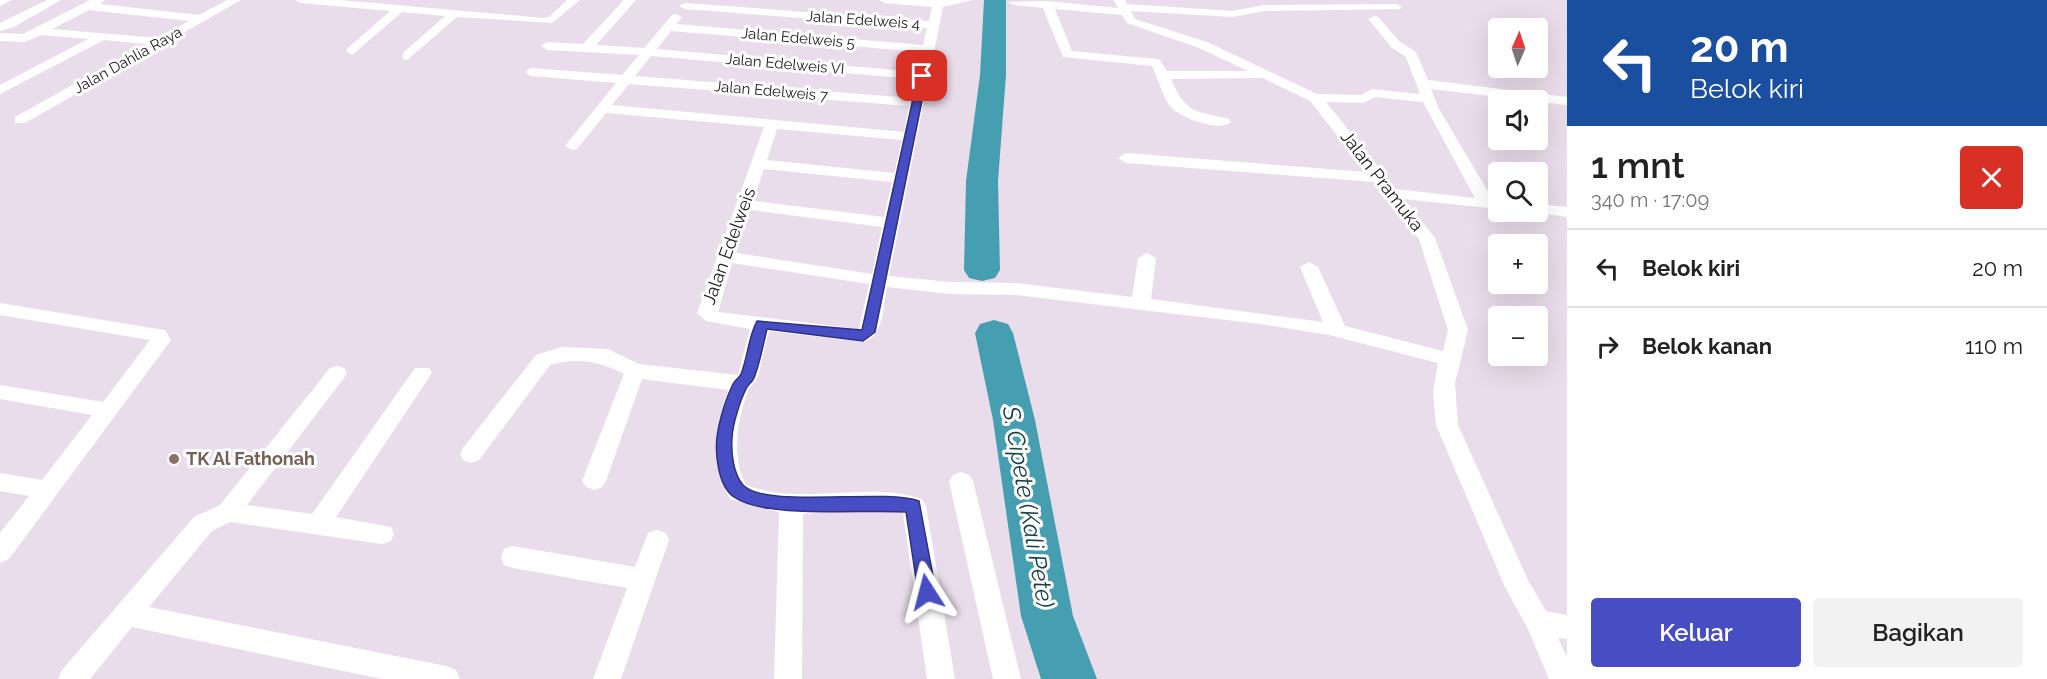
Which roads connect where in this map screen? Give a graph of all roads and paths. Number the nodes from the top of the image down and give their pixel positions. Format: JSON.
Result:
{"nodes":[{"id":1,"x":6,"y":0,"type":"edge"},
{"id":2,"x":55,"y":0,"type":"edge"},
{"id":3,"x":99,"y":0,"type":"edge"},
{"id":4,"x":235,"y":0,"type":"edge"},
{"id":5,"x":301,"y":0,"type":"edge"},
{"id":6,"x":574,"y":0,"type":"edge"},
{"id":7,"x":630,"y":0,"type":"edge"},
{"id":8,"x":885,"y":0,"type":"edge"},
{"id":9,"x":967,"y":0,"type":"edge"},
{"id":10,"x":1014,"y":2,"type":"dead end"},
{"id":11,"x":0,"y":3,"type":"edge"},
{"id":12,"x":687,"y":3,"type":"edge"},
{"id":13,"x":1337,"y":3,"type":"edge"},
{"id":14,"x":1360,"y":3,"type":"edge"},
{"id":15,"x":938,"y":4,"type":"junction"},
{"id":16,"x":1047,"y":4,"type":"junction"},
{"id":17,"x":88,"y":6,"type":"junction"},
{"id":18,"x":1122,"y":7,"type":"edge"},
{"id":19,"x":1396,"y":7,"type":"dead end"},
{"id":20,"x":399,"y":9,"type":"junction"},
{"id":21,"x":454,"y":14,"type":"junction"},
{"id":22,"x":202,"y":19,"type":"junction"},
{"id":23,"x":1374,"y":19,"type":"dead end"},
{"id":24,"x":934,"y":26,"type":"junction"},
{"id":25,"x":0,"y":27,"type":"edge"},
{"id":26,"x":668,"y":27,"type":"junction"},
{"id":27,"x":40,"y":31,"type":"junction"},
{"id":28,"x":101,"y":37,"type":"junction"},
{"id":29,"x":25,"y":38,"type":"junction"},
{"id":30,"x":3,"y":39,"type":"edge"},
{"id":31,"x":160,"y":42,"type":"junction"},
{"id":32,"x":88,"y":44,"type":"junction"},
{"id":33,"x":547,"y":46,"type":"dead end"},
{"id":34,"x":587,"y":48,"type":"junction"},
{"id":35,"x":928,"y":49,"type":"junction"},
{"id":36,"x":352,"y":51,"type":"dead end"},
{"id":37,"x":648,"y":52,"type":"junction"},
{"id":38,"x":406,"y":56,"type":"dead end"},
{"id":39,"x":531,"y":72,"type":"dead end"},
{"id":40,"x":1163,"y":75,"type":"junction"},
{"id":41,"x":1265,"y":75,"type":"junction"},
{"id":42,"x":922,"y":76,"type":"junction"},
{"id":43,"x":626,"y":79,"type":"junction"},
{"id":44,"x":1425,"y":84,"type":"junction"},
{"id":45,"x":0,"y":90,"type":"edge"},
{"id":46,"x":1315,"y":98,"type":"junction"},
{"id":47,"x":1429,"y":99,"type":"junction"},
{"id":48,"x":1567,"y":101,"type":"edge"},
{"id":49,"x":916,"y":104,"type":"junction"},
{"id":50,"x":602,"y":108,"type":"junction"},
{"id":51,"x":20,"y":120,"type":"dead end"},
{"id":52,"x":1224,"y":122,"type":"dead end"},
{"id":53,"x":772,"y":124,"type":"junction"},
{"id":54,"x":910,"y":137,"type":"junction"},
{"id":55,"x":572,"y":146,"type":"dead end"},
{"id":56,"x":1126,"y":158,"type":"dead end"},
{"id":57,"x":758,"y":164,"type":"junction"},
{"id":58,"x":901,"y":178,"type":"junction"},
{"id":59,"x":1381,"y":178,"type":"junction"},
{"id":60,"x":1393,"y":194,"type":"junction"},
{"id":61,"x":1488,"y":196,"type":"edge"},
{"id":62,"x":1488,"y":204,"type":"edge"},
{"id":63,"x":745,"y":205,"type":"junction"},
{"id":64,"x":1548,"y":210,"type":"edge"},
{"id":65,"x":1567,"y":212,"type":"edge"},
{"id":66,"x":892,"y":223,"type":"junction"},
{"id":67,"x":724,"y":256,"type":"junction"},
{"id":68,"x":1147,"y":258,"type":"dead end"},
{"id":69,"x":1309,"y":267,"type":"dead end"},
{"id":70,"x":880,"y":281,"type":"junction"},
{"id":71,"x":1142,"y":302,"type":"junction"},
{"id":72,"x":0,"y":309,"type":"edge"},
{"id":73,"x":761,"y":324,"type":"junction"},
{"id":74,"x":1337,"y":331,"type":"junction"},
{"id":75,"x":1449,"y":359,"type":"junction"},
{"id":76,"x":635,"y":371,"type":"junction"},
{"id":77,"x":337,"y":373,"type":"dead end"},
{"id":78,"x":423,"y":373,"type":"dead end"},
{"id":79,"x":740,"y":384,"type":"junction"},
{"id":80,"x":0,"y":392,"type":"edge"},
{"id":81,"x":107,"y":410,"type":"junction"},
{"id":82,"x":471,"y":454,"type":"dead end"},
{"id":83,"x":594,"y":481,"type":"dead end"},
{"id":84,"x":962,"y":481,"type":"dead end"},
{"id":85,"x":0,"y":483,"type":"edge"},
{"id":86,"x":46,"y":490,"type":"junction"},
{"id":87,"x":791,"y":505,"type":"junction"},
{"id":88,"x":228,"y":512,"type":"junction"},
{"id":89,"x":319,"y":524,"type":"junction"},
{"id":90,"x":382,"y":534,"type":"dead end"},
{"id":91,"x":657,"y":540,"type":"dead end"},
{"id":92,"x":0,"y":552,"type":"edge"},
{"id":93,"x":513,"y":557,"type":"dead end"},
{"id":94,"x":641,"y":579,"type":"junction"},
{"id":95,"x":127,"y":614,"type":"junction"},
{"id":96,"x":1538,"y":622,"type":"junction"},
{"id":97,"x":1567,"y":627,"type":"edge"},
{"id":98,"x":72,"y":679,"type":"edge"},
{"id":99,"x":446,"y":679,"type":"edge"},
{"id":100,"x":607,"y":679,"type":"edge"},
{"id":101,"x":788,"y":679,"type":"edge"},
{"id":102,"x":941,"y":679,"type":"edge"},
{"id":103,"x":1007,"y":679,"type":"edge"},
{"id":104,"x":1563,"y":679,"type":"edge"}],
"edges":[{"from":1,"to":11,"type":"street"},
{"from":2,"to":25,"type":"street"},
{"from":3,"to":17,"type":"street"},
{"from":4,"to":22,"type":"street","name":"Jalan Dahlia Raya"},
{"from":5,"to":20,"type":"street"},
{"from":6,"to":21,"type":"street"},
{"from":7,"to":34,"type":"street"},
{"from":8,"to":15,"type":"street"},
{"from":9,"to":15,"type":"street"},
{"from":10,"to":16,"type":"street"},
{"from":12,"to":24,"type":"street","name":"Jalan Edelweis 4"},
{"from":12,"to":26,"type":"street"},
{"from":13,"to":14,"type":"street"},
{"from":13,"to":18,"type":"street"},
{"from":14,"to":19,"type":"street"},
{"from":15,"to":24,"type":"street"},
{"from":16,"to":18,"type":"street"},
{"from":16,"to":40,"type":"street"},
{"from":17,"to":22,"type":"street"},
{"from":17,"to":27,"type":"street"},
{"from":18,"to":41,"type":"street","name":"Jalan Pramuka"},
{"from":20,"to":21,"type":"street"},
{"from":20,"to":36,"type":"street"},
{"from":21,"to":38,"type":"street"},
{"from":22,"to":31,"type":"street","name":"Jalan Dahlia Raya"},
{"from":23,"to":44,"type":"street"},
{"from":24,"to":35,"type":"street"},
{"from":26,"to":35,"type":"street","name":"Jalan Edelweis 5"},
{"from":26,"to":37,"type":"street"},
{"from":27,"to":28,"type":"street"},
{"from":27,"to":29,"type":"street"},
{"from":28,"to":31,"type":"street"},
{"from":28,"to":32,"type":"street"},
{"from":29,"to":30,"type":"street"},
{"from":29,"to":32,"type":"street"},
{"from":31,"to":51,"type":"street","name":"Jalan Dahlia Raya"},
{"from":32,"to":45,"type":"street"},
{"from":33,"to":34,"type":"street","name":"Jalan Edelweis VI"},
{"from":34,"to":37,"type":"street","name":"Jalan Edelweis VI"},
{"from":35,"to":42,"type":"street"},
{"from":37,"to":42,"type":"street","name":"Jalan Edelweis VI"},
{"from":37,"to":43,"type":"street"},
{"from":39,"to":43,"type":"street","name":"Jalan Edelweis 7"},
{"from":40,"to":41,"type":"street"},
{"from":40,"to":52,"type":"street"},
{"from":41,"to":46,"type":"street","name":"Jalan Pramuka"},
{"from":42,"to":49,"type":"street"},
{"from":43,"to":49,"type":"street","name":"Jalan Edelweis 7"},
{"from":43,"to":50,"type":"street"},
{"from":44,"to":47,"type":"street"},
{"from":44,"to":48,"type":"street"},
{"from":46,"to":47,"type":"street"},
{"from":46,"to":59,"type":"street","name":"Jalan Pramuka"},
{"from":47,"to":61,"type":"street"},
{"from":49,"to":54,"type":"street"},
{"from":50,"to":53,"type":"street"},
{"from":50,"to":55,"type":"street"},
{"from":53,"to":54,"type":"street"},
{"from":53,"to":57,"type":"street","name":"Jalan Edelweis"},
{"from":54,"to":58,"type":"street"},
{"from":56,"to":59,"type":"street"},
{"from":57,"to":58,"type":"street"},
{"from":57,"to":63,"type":"street","name":"Jalan Edelweis"},
{"from":58,"to":66,"type":"street"},
{"from":59,"to":60,"type":"street","name":"Jalan Pramuka"},
{"from":60,"to":62,"type":"street"},
{"from":60,"to":75,"type":"street","name":"Jalan Pramuka"},
{"from":63,"to":66,"type":"street"},
{"from":63,"to":67,"type":"street","name":"Jalan Edelweis"},
{"from":64,"to":65,"type":"street"},
{"from":66,"to":70,"type":"street"},
{"from":67,"to":70,"type":"street"},
{"from":67,"to":73,"type":"street","name":"Jalan Edelweis"},
{"from":68,"to":71,"type":"street"},
{"from":69,"to":74,"type":"street"},
{"from":70,"to":71,"type":"street"},
{"from":70,"to":73,"type":"street"},
{"from":71,"to":74,"type":"street"},
{"from":72,"to":81,"type":"street"},
{"from":73,"to":79,"type":"street"},
{"from":74,"to":75,"type":"street"},
{"from":75,"to":96,"type":"street","name":"Jalan Pramuka"},
{"from":76,"to":79,"type":"street"},
{"from":76,"to":82,"type":"street"},
{"from":76,"to":83,"type":"street"},
{"from":77,"to":88,"type":"street"},
{"from":78,"to":89,"type":"street"},
{"from":79,"to":87,"type":"street"},
{"from":80,"to":81,"type":"street"},
{"from":81,"to":86,"type":"street"},
{"from":84,"to":103,"type":"street"},
{"from":85,"to":86,"type":"street"},
{"from":86,"to":92,"type":"street"},
{"from":87,"to":101,"type":"street"},
{"from":87,"to":102,"type":"street"},
{"from":88,"to":89,"type":"street"},
{"from":88,"to":95,"type":"street"},
{"from":89,"to":90,"type":"street"},
{"from":91,"to":94,"type":"street"},
{"from":93,"to":94,"type":"street"},
{"from":94,"to":100,"type":"street"},
{"from":95,"to":98,"type":"street"},
{"from":95,"to":99,"type":"street"},
{"from":96,"to":97,"type":"street"},
{"from":96,"to":104,"type":"street","name":"Jalan Pramuka"}]}
